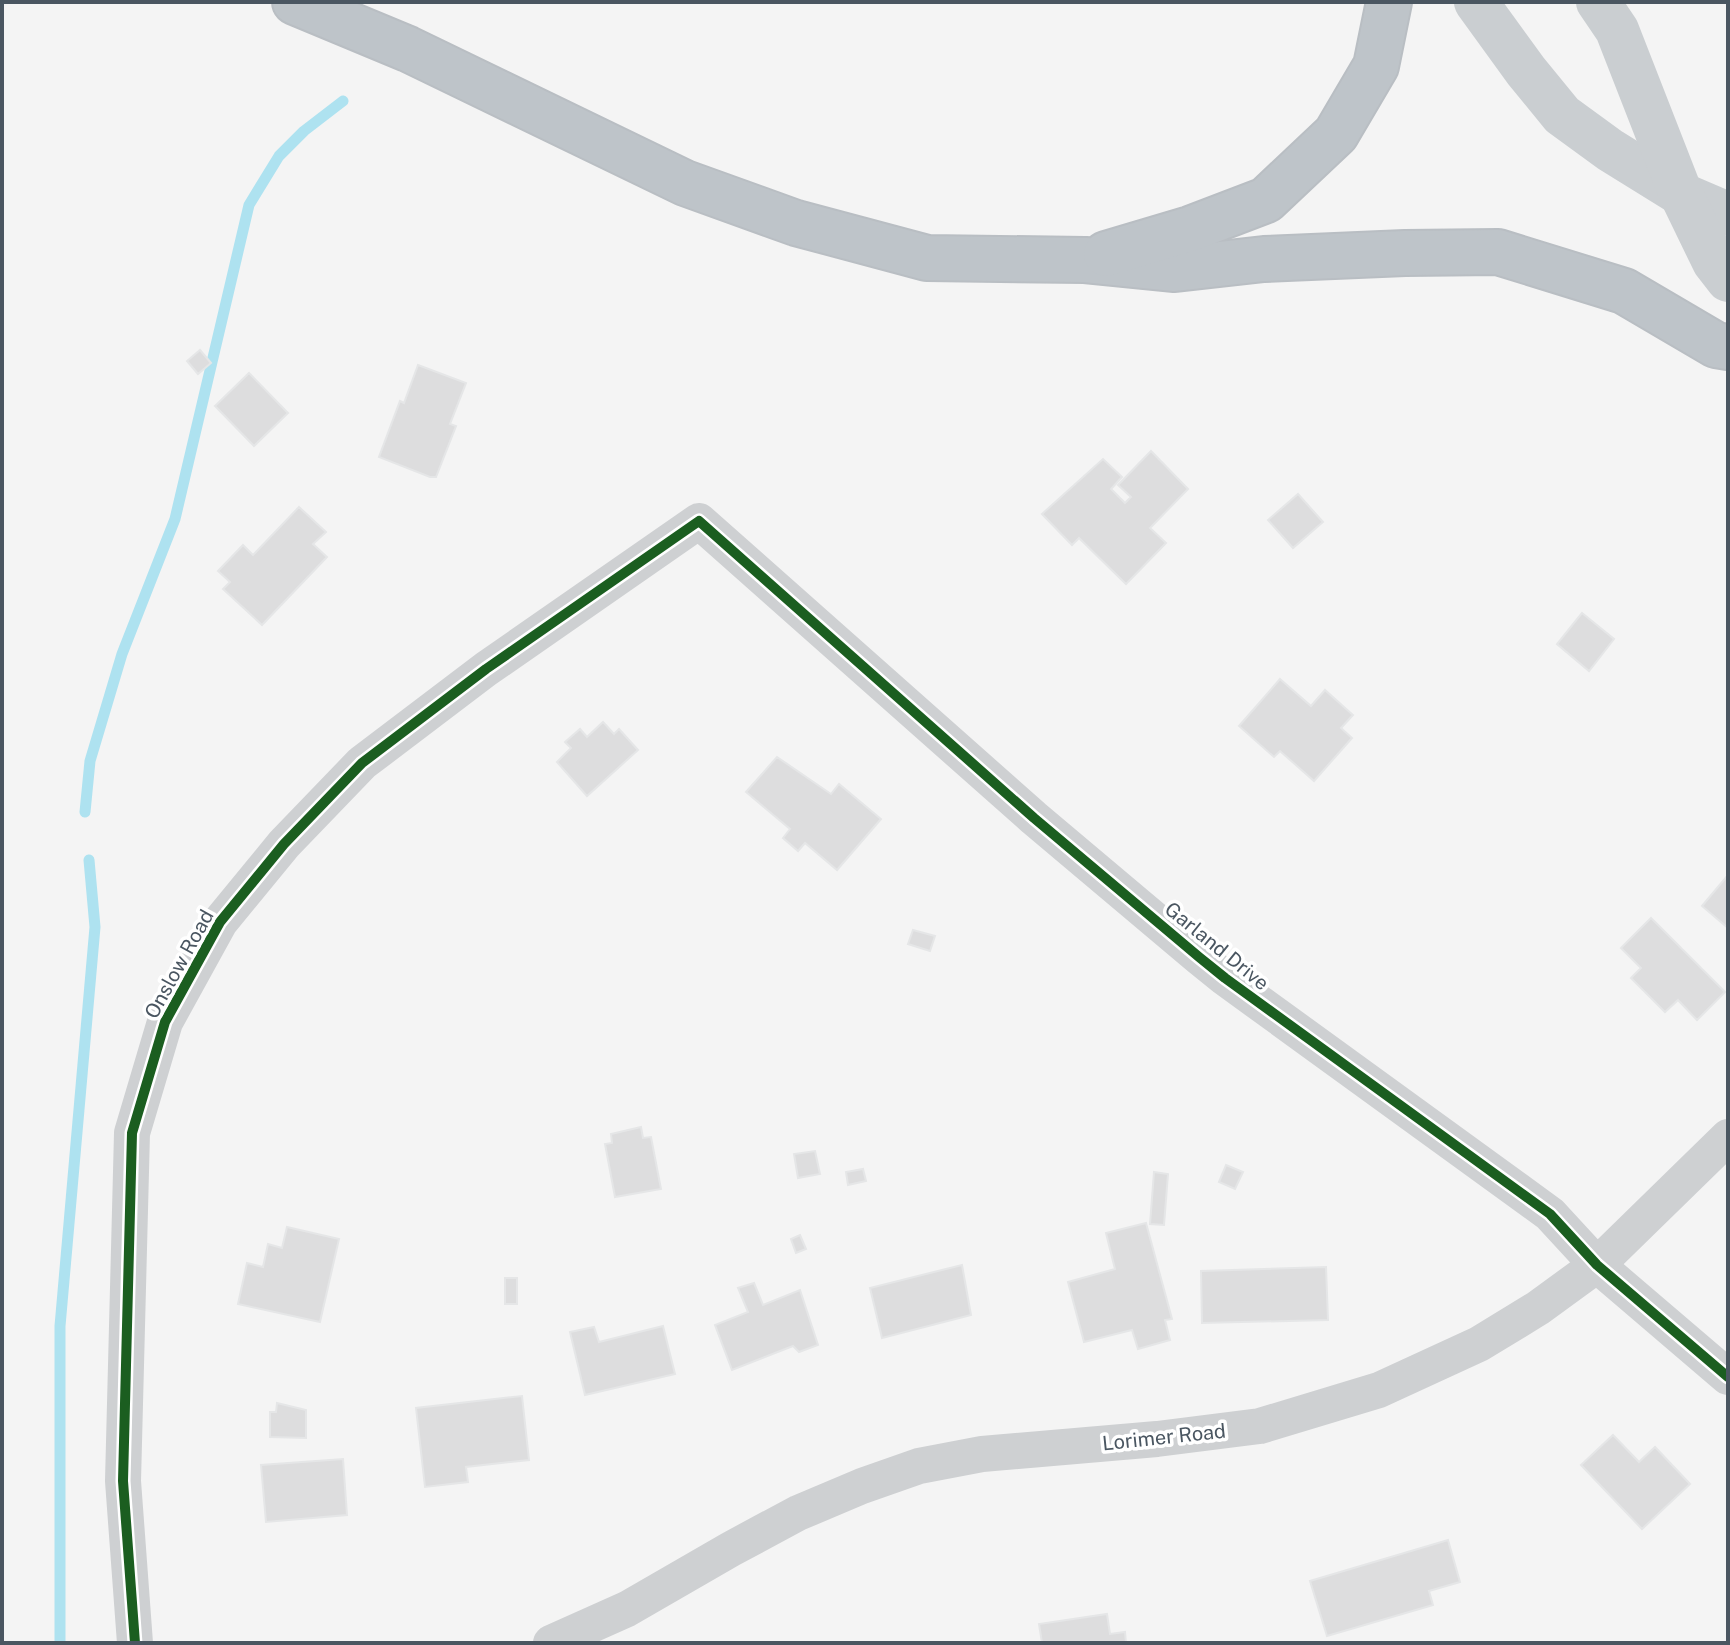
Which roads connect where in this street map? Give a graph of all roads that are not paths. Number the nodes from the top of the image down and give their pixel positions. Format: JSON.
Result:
{"nodes":[{"id":1,"x":295,"y":2,"type":"edge"},
{"id":2,"x":1389,"y":2,"type":"edge"},
{"id":3,"x":1476,"y":2,"type":"edge"},
{"id":4,"x":1598,"y":2,"type":"edge"},
{"id":5,"x":1681,"y":194,"type":"junction"},
{"id":6,"x":1728,"y":214,"type":"edge"},
{"id":7,"x":1085,"y":260,"type":"junction"},
{"id":8,"x":1728,"y":280,"type":"edge"},
{"id":9,"x":1728,"y":347,"type":"edge"},
{"id":10,"x":699,"y":521,"type":"joint"},
{"id":11,"x":1728,"y":1137,"type":"edge"},
{"id":12,"x":1597,"y":1265,"type":"junction"},
{"id":13,"x":1728,"y":1377,"type":"edge"},
{"id":14,"x":135,"y":1643,"type":"edge"},
{"id":15,"x":551,"y":1643,"type":"edge"}],
"edges":[{"from":1,"to":7,"type":"highway"},
{"from":2,"to":7,"type":"highway"},
{"from":3,"to":5,"type":"main road"},
{"from":4,"to":5,"type":"main road"},
{"from":5,"to":6,"type":"main road"},
{"from":5,"to":8,"type":"main road"},
{"from":7,"to":9,"type":"highway"},
{"from":10,"to":12,"type":"street","name":"Garland Drive"},
{"from":10,"to":14,"type":"street","name":"Onslow Road"},
{"from":11,"to":12,"type":"street","name":"Lorimer Road"},
{"from":12,"to":13,"type":"street","name":"Garland Drive"},
{"from":12,"to":15,"type":"street","name":"Lorimer Road"}]}
